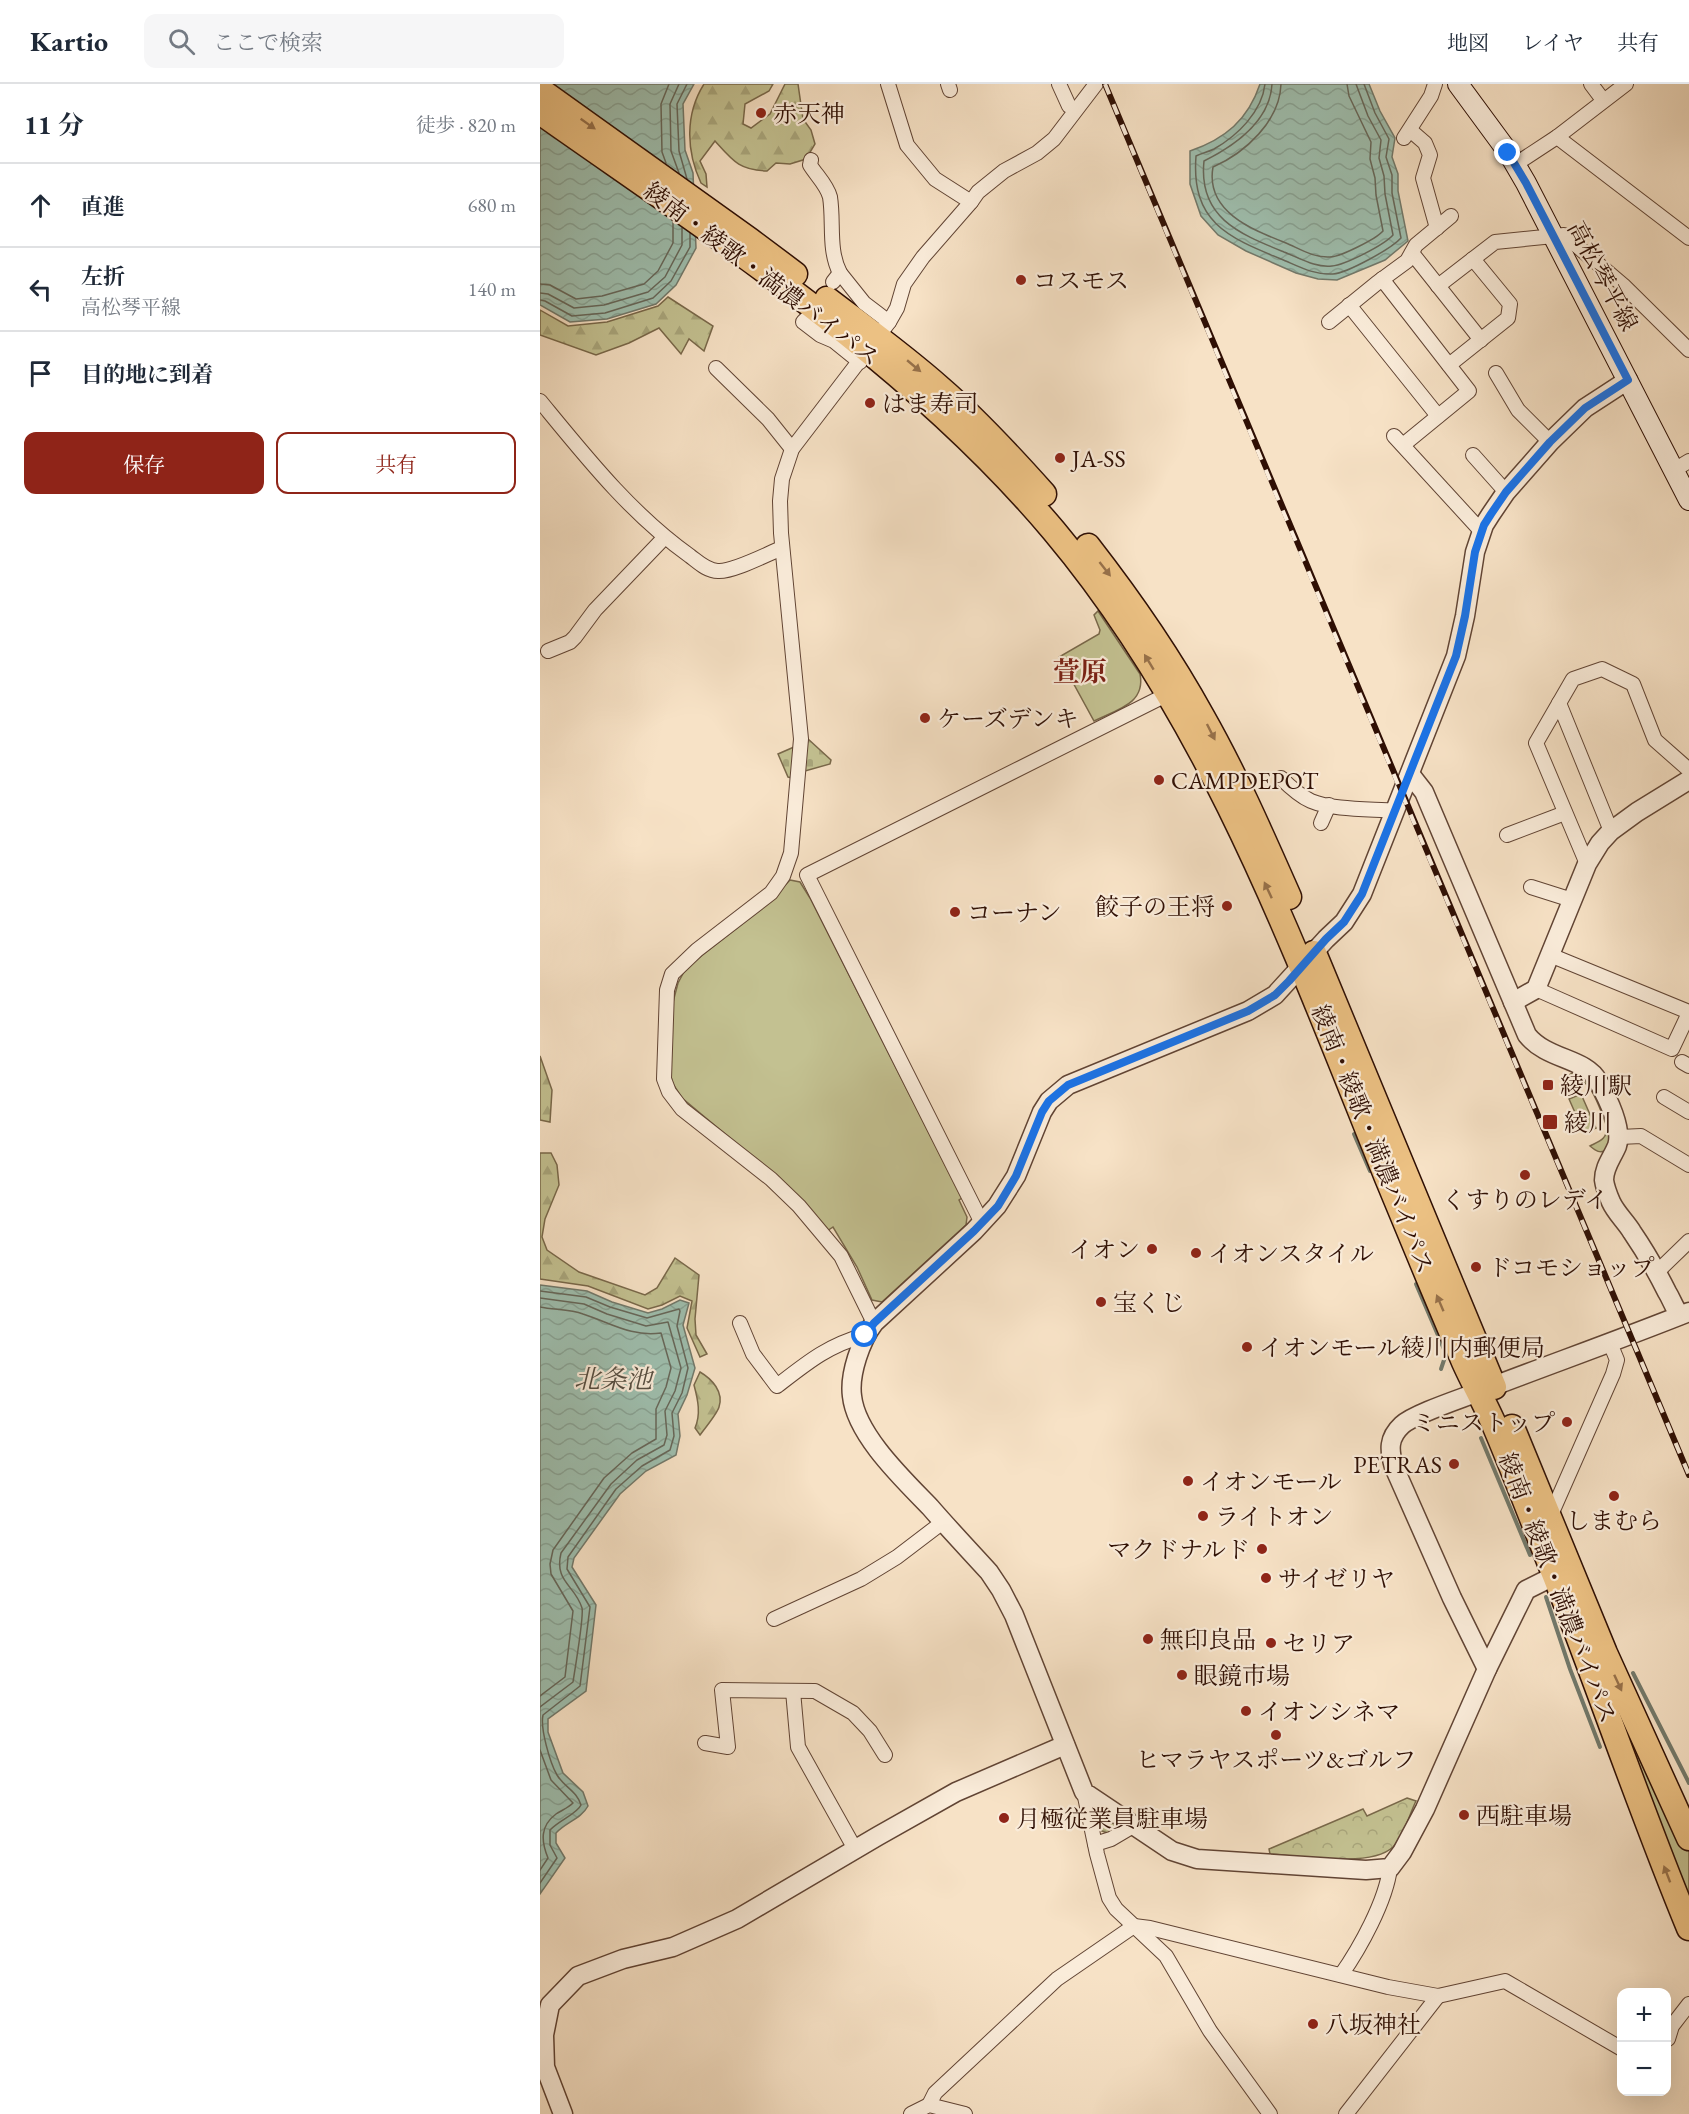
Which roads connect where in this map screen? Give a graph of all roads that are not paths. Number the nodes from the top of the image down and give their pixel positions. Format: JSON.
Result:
{"nodes":[{"id":1,"x":888,"y":84,"type":"edge"},
{"id":2,"x":1059,"y":84,"type":"edge"},
{"id":3,"x":1096,"y":84,"type":"edge"},
{"id":4,"x":1436,"y":84,"type":"edge"},
{"id":5,"x":1458,"y":84,"type":"edge"},
{"id":6,"x":1591,"y":84,"type":"edge"},
{"id":7,"x":1626,"y":84,"type":"edge"},
{"id":8,"x":540,"y":90,"type":"edge"},
{"id":9,"x":1603,"y":100,"type":"junction"},
{"id":10,"x":1069,"y":106,"type":"dead end"},
{"id":11,"x":540,"y":112,"type":"edge"},
{"id":12,"x":1557,"y":136,"type":"junction"},
{"id":13,"x":811,"y":160,"type":"dead end"},
{"id":14,"x":1516,"y":164,"type":"junction"},
{"id":15,"x":971,"y":202,"type":"junction"},
{"id":16,"x":1451,"y":216,"type":"dead end"},
{"id":17,"x":1437,"y":228,"type":"junction"},
{"id":18,"x":1552,"y":235,"type":"junction"},
{"id":19,"x":1689,"y":238,"type":"edge"},
{"id":20,"x":747,"y":248,"type":"junction"},
{"id":21,"x":1412,"y":253,"type":"junction"},
{"id":22,"x":1473,"y":259,"type":"junction"},
{"id":23,"x":1382,"y":279,"type":"junction"},
{"id":24,"x":1438,"y":286,"type":"junction"},
{"id":25,"x":1349,"y":305,"type":"junction"},
{"id":26,"x":806,"y":319,"type":"dead end"},
{"id":27,"x":1329,"y":322,"type":"dead end"},
{"id":28,"x":1481,"y":340,"type":"junction"},
{"id":29,"x":874,"y":343,"type":"junction"},
{"id":30,"x":1689,"y":350,"type":"edge"},
{"id":31,"x":1449,"y":365,"type":"junction"},
{"id":32,"x":716,"y":368,"type":"dead end"},
{"id":33,"x":1516,"y":376,"type":"dead end"},
{"id":34,"x":1628,"y":380,"type":"junction"},
{"id":35,"x":540,"y":401,"type":"edge"},
{"id":36,"x":1438,"y":416,"type":"junction"},
{"id":37,"x":1550,"y":442,"type":"junction"},
{"id":38,"x":792,"y":449,"type":"junction"},
{"id":39,"x":1473,"y":455,"type":"dead end"},
{"id":40,"x":1682,"y":466,"type":"edge"},
{"id":41,"x":1506,"y":492,"type":"junction"},
{"id":42,"x":1689,"y":500,"type":"edge"},
{"id":43,"x":1482,"y":532,"type":"junction"},
{"id":44,"x":664,"y":538,"type":"junction"},
{"id":45,"x":782,"y":548,"type":"junction"},
{"id":46,"x":548,"y":651,"type":"dead end"},
{"id":47,"x":1168,"y":694,"type":"junction"},
{"id":48,"x":1559,"y":703,"type":"junction"},
{"id":49,"x":1689,"y":770,"type":"edge"},
{"id":50,"x":1410,"y":774,"type":"junction"},
{"id":51,"x":1281,"y":778,"type":"dead end"},
{"id":52,"x":1689,"y":780,"type":"edge"},
{"id":53,"x":1329,"y":806,"type":"junction"},
{"id":54,"x":1395,"y":811,"type":"junction"},
{"id":55,"x":1565,"y":813,"type":"junction"},
{"id":56,"x":1321,"y":823,"type":"dead end"},
{"id":57,"x":1611,"y":831,"type":"junction"},
{"id":58,"x":1507,"y":835,"type":"dead end"},
{"id":59,"x":1587,"y":864,"type":"junction"},
{"id":60,"x":1531,"y":887,"type":"dead end"},
{"id":61,"x":1572,"y":900,"type":"junction"},
{"id":62,"x":1550,"y":955,"type":"junction"},
{"id":63,"x":1308,"y":959,"type":"junction"},
{"id":64,"x":1536,"y":989,"type":"junction"},
{"id":65,"x":1513,"y":1002,"type":"junction"},
{"id":66,"x":1689,"y":1012,"type":"edge"},
{"id":67,"x":1664,"y":1097,"type":"dead end"},
{"id":68,"x":1689,"y":1112,"type":"edge"},
{"id":69,"x":1620,"y":1137,"type":"junction"},
{"id":70,"x":1689,"y":1165,"type":"edge"},
{"id":71,"x":982,"y":1223,"type":"junction"},
{"id":72,"x":1689,"y":1241,"type":"edge"},
{"id":73,"x":1656,"y":1273,"type":"junction"},
{"id":74,"x":1685,"y":1314,"type":"edge"},
{"id":75,"x":740,"y":1323,"type":"dead end"},
{"id":76,"x":869,"y":1329,"type":"junction"},
{"id":77,"x":1610,"y":1343,"type":"junction"},
{"id":78,"x":1486,"y":1389,"type":"junction"},
{"id":79,"x":1550,"y":1517,"type":"junction"},
{"id":80,"x":943,"y":1522,"type":"junction"},
{"id":81,"x":1554,"y":1576,"type":"junction"},
{"id":82,"x":774,"y":1619,"type":"dead end"},
{"id":83,"x":1487,"y":1669,"type":"junction"},
{"id":84,"x":793,"y":1691,"type":"junction"},
{"id":85,"x":705,"y":1743,"type":"dead end"},
{"id":86,"x":1065,"y":1744,"type":"junction"},
{"id":87,"x":885,"y":1755,"type":"dead end"},
{"id":88,"x":1084,"y":1792,"type":"junction"},
{"id":89,"x":1133,"y":1826,"type":"junction"},
{"id":90,"x":1689,"y":1838,"type":"edge"},
{"id":91,"x":1095,"y":1844,"type":"junction"},
{"id":92,"x":855,"y":1849,"type":"junction"},
{"id":93,"x":1390,"y":1868,"type":"junction"},
{"id":94,"x":1134,"y":1926,"type":"junction"},
{"id":95,"x":1689,"y":1928,"type":"edge"},
{"id":96,"x":1341,"y":1975,"type":"junction"},
{"id":97,"x":1438,"y":1996,"type":"junction"},
{"id":98,"x":1689,"y":2004,"type":"edge"},
{"id":99,"x":1689,"y":2017,"type":"edge"},
{"id":100,"x":1671,"y":2029,"type":"edge"},
{"id":101,"x":1671,"y":2036,"type":"edge"},
{"id":102,"x":1617,"y":2046,"type":"edge"},
{"id":103,"x":929,"y":2105,"type":"junction"},
{"id":104,"x":947,"y":2111,"type":"edge"},
{"id":105,"x":563,"y":2114,"type":"edge"},
{"id":106,"x":911,"y":2114,"type":"edge"},
{"id":107,"x":965,"y":2114,"type":"edge"},
{"id":108,"x":1270,"y":2114,"type":"edge"},
{"id":109,"x":1346,"y":2114,"type":"edge"}],
"edges":[{"from":1,"to":15,"type":"street"},
{"from":2,"to":10,"type":"street"},
{"from":3,"to":15,"type":"street"},
{"from":4,"to":17,"type":"street"},
{"from":5,"to":14,"type":"main road","name":"高松琴平線"},
{"from":6,"to":9,"type":"street"},
{"from":7,"to":9,"type":"street"},
{"from":8,"to":20,"type":"highway","name":"綾南・綾歌・満濃バイパス","one_way":true},
{"from":9,"to":12,"type":"street"},
{"from":11,"to":20,"type":"highway","name":"綾南・綾歌・満濃バイパス"},
{"from":12,"to":14,"type":"street"},
{"from":12,"to":19,"type":"street"},
{"from":13,"to":29,"type":"street"},
{"from":14,"to":18,"type":"main road","name":"高松琴平線"},
{"from":15,"to":29,"type":"street"},
{"from":16,"to":17,"type":"street"},
{"from":17,"to":21,"type":"street"},
{"from":18,"to":22,"type":"street"},
{"from":18,"to":30,"type":"street"},
{"from":18,"to":34,"type":"main road","name":"高松琴平線"},
{"from":20,"to":29,"type":"highway","name":"綾南・綾歌・満濃バイパス"},
{"from":21,"to":23,"type":"street"},
{"from":21,"to":24,"type":"street"},
{"from":22,"to":24,"type":"street"},
{"from":22,"to":28,"type":"street"},
{"from":23,"to":25,"type":"street"},
{"from":23,"to":31,"type":"street"},
{"from":24,"to":28,"type":"street"},
{"from":25,"to":27,"type":"street"},
{"from":25,"to":36,"type":"street"},
{"from":26,"to":29,"type":"street"},
{"from":28,"to":31,"type":"street"},
{"from":29,"to":38,"type":"street"},
{"from":47,"to":29,"type":"highway","name":"綾南・綾歌・満濃バイパス","one_way":true},
{"from":29,"to":63,"type":"highway","name":"綾南・綾歌・満濃バイパス","one_way":true},
{"from":31,"to":36,"type":"street"},
{"from":32,"to":38,"type":"street"},
{"from":33,"to":37,"type":"street"},
{"from":34,"to":37,"type":"street"},
{"from":34,"to":40,"type":"main road","name":"高松琴平線"},
{"from":35,"to":44,"type":"street"},
{"from":36,"to":43,"type":"street"},
{"from":37,"to":41,"type":"street"},
{"from":38,"to":45,"type":"street"},
{"from":39,"to":41,"type":"street"},
{"from":40,"to":42,"type":"main road","name":"高松琴平線"},
{"from":41,"to":43,"type":"street"},
{"from":43,"to":50,"type":"street"},
{"from":44,"to":45,"type":"street"},
{"from":44,"to":46,"type":"street"},
{"from":45,"to":76,"type":"street"},
{"from":63,"to":47,"type":"highway","name":"綾南・綾歌・満濃バイパス","one_way":true},
{"from":47,"to":71,"type":"street"},
{"from":48,"to":49,"type":"street"},
{"from":48,"to":55,"type":"street"},
{"from":48,"to":57,"type":"street"},
{"from":50,"to":54,"type":"street"},
{"from":50,"to":65,"type":"street"},
{"from":51,"to":53,"type":"street"},
{"from":52,"to":57,"type":"street"},
{"from":53,"to":54,"type":"street"},
{"from":53,"to":56,"type":"street"},
{"from":54,"to":63,"type":"street"},
{"from":55,"to":58,"type":"street"},
{"from":55,"to":59,"type":"street"},
{"from":57,"to":59,"type":"street"},
{"from":59,"to":61,"type":"street"},
{"from":60,"to":61,"type":"street"},
{"from":61,"to":62,"type":"street"},
{"from":62,"to":64,"type":"street"},
{"from":62,"to":66,"type":"street"},
{"from":63,"to":71,"type":"street"},
{"from":63,"to":78,"type":"highway","name":"綾南・綾歌・満濃バイパス"},
{"from":64,"to":65,"type":"street"},
{"from":64,"to":66,"type":"street"},
{"from":65,"to":69,"type":"street"},
{"from":67,"to":68,"type":"street"},
{"from":69,"to":70,"type":"street"},
{"from":69,"to":73,"type":"street"},
{"from":71,"to":76,"type":"street"},
{"from":72,"to":73,"type":"street"},
{"from":73,"to":74,"type":"street"},
{"from":74,"to":77,"type":"street"},
{"from":75,"to":76,"type":"street"},
{"from":76,"to":80,"type":"street"},
{"from":77,"to":78,"type":"street"},
{"from":77,"to":79,"type":"street"},
{"from":78,"to":79,"type":"highway","name":"綾南・綾歌・満濃バイパス"},
{"from":78,"to":81,"type":"highway","name":"綾南・綾歌・満濃バイパス"},
{"from":78,"to":83,"type":"street"},
{"from":79,"to":90,"type":"highway","name":"綾南・綾歌・満濃バイパス","one_way":true},
{"from":80,"to":82,"type":"street"},
{"from":80,"to":86,"type":"street"},
{"from":81,"to":83,"type":"street"},
{"from":95,"to":81,"type":"highway","name":"綾南・綾歌・満濃バイパス","one_way":true},
{"from":83,"to":93,"type":"street"},
{"from":84,"to":85,"type":"street"},
{"from":84,"to":87,"type":"street"},
{"from":84,"to":92,"type":"street"},
{"from":86,"to":88,"type":"street"},
{"from":86,"to":92,"type":"street"},
{"from":88,"to":89,"type":"street"},
{"from":88,"to":91,"type":"street"},
{"from":89,"to":91,"type":"street"},
{"from":89,"to":93,"type":"street"},
{"from":91,"to":94,"type":"street"},
{"from":92,"to":105,"type":"street"},
{"from":93,"to":96,"type":"street"},
{"from":94,"to":96,"type":"street"},
{"from":94,"to":103,"type":"street"},
{"from":94,"to":108,"type":"street"},
{"from":96,"to":97,"type":"street"},
{"from":97,"to":102,"type":"street"},
{"from":97,"to":109,"type":"street"},
{"from":98,"to":100,"type":"street"},
{"from":99,"to":101,"type":"street"},
{"from":103,"to":104,"type":"street"},
{"from":103,"to":106,"type":"street"},
{"from":104,"to":107,"type":"street"}]}
